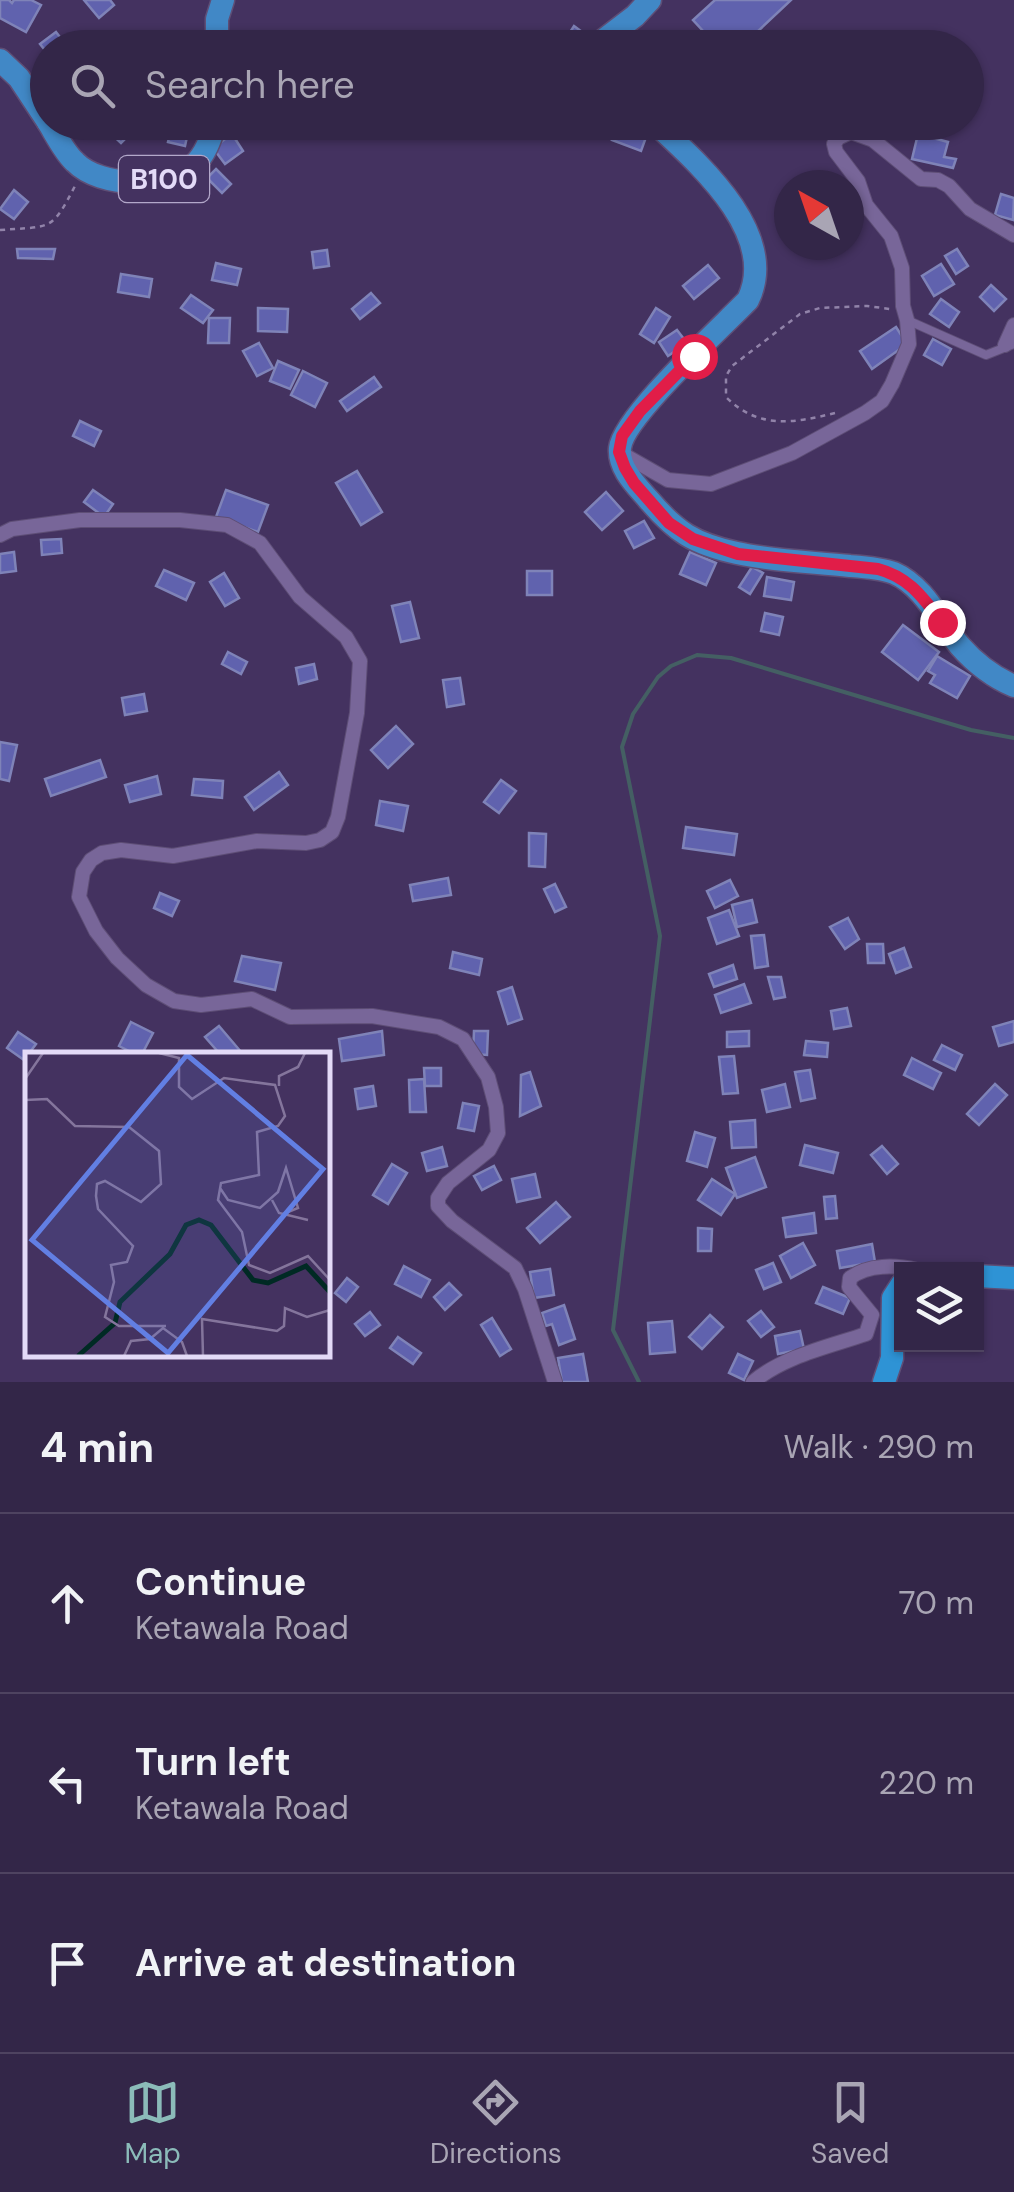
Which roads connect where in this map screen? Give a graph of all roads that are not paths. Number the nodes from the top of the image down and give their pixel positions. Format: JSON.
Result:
{"nodes":[{"id":1,"x":222,"y":0,"type":"edge"},
{"id":2,"x":650,"y":0,"type":"edge"},
{"id":3,"x":217,"y":30,"type":"edge"},
{"id":4,"x":617,"y":30,"type":"edge"},
{"id":5,"x":0,"y":60,"type":"edge"},
{"id":6,"x":30,"y":95,"type":"edge"},
{"id":7,"x":60,"y":140,"type":"edge"},
{"id":8,"x":208,"y":140,"type":"edge"},
{"id":9,"x":673,"y":140,"type":"edge"},
{"id":10,"x":837,"y":140,"type":"edge"},
{"id":11,"x":873,"y":140,"type":"edge"},
{"id":12,"x":1014,"y":235,"type":"edge"},
{"id":13,"x":905,"y":313,"type":"junction"},
{"id":14,"x":1014,"y":326,"type":"edge"},
{"id":15,"x":1010,"y":344,"type":"edge"},
{"id":16,"x":619,"y":452,"type":"junction"},
{"id":17,"x":0,"y":535,"type":"edge"},
{"id":18,"x":1014,"y":686,"type":"edge"},
{"id":19,"x":894,"y":1266,"type":"edge"},
{"id":20,"x":984,"y":1276,"type":"edge"},
{"id":21,"x":1014,"y":1278,"type":"edge"},
{"id":22,"x":894,"y":1296,"type":"edge"},
{"id":23,"x":555,"y":1382,"type":"edge"},
{"id":24,"x":753,"y":1382,"type":"edge"},
{"id":25,"x":884,"y":1382,"type":"edge"}],
"edges":[{"from":1,"to":3,"type":"main road"},
{"from":2,"to":4,"type":"main road"},
{"from":5,"to":6,"type":"main road","number":"B100"},
{"from":7,"to":8,"type":"main road","number":"B100"},
{"from":9,"to":16,"type":"main road"},
{"from":10,"to":13,"type":"street"},
{"from":11,"to":12,"type":"street"},
{"from":13,"to":15,"type":"lane"},
{"from":13,"to":16,"type":"street"},
{"from":14,"to":15,"type":"street"},
{"from":16,"to":18,"type":"main road"},
{"from":17,"to":23,"type":"street"},
{"from":19,"to":24,"type":"street"},
{"from":20,"to":21,"type":"highway"},
{"from":22,"to":25,"type":"highway"}]}
